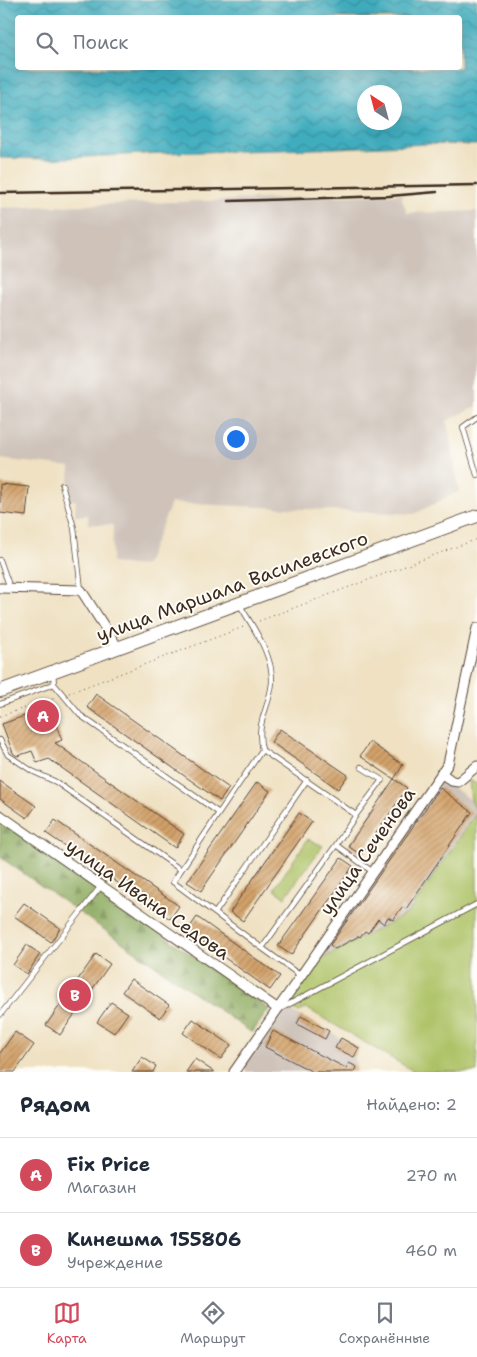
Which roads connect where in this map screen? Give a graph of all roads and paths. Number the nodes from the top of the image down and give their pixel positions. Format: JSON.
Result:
{"nodes":[{"id":1,"x":477,"y":417,"type":"edge"},
{"id":2,"x":476,"y":467,"type":"edge"},
{"id":3,"x":477,"y":475,"type":"edge"},
{"id":4,"x":62,"y":485,"type":"dead end"},
{"id":5,"x":477,"y":516,"type":"edge"},
{"id":6,"x":477,"y":540,"type":"edge"},
{"id":7,"x":0,"y":560,"type":"edge"},
{"id":8,"x":0,"y":588,"type":"edge"},
{"id":9,"x":10,"y":588,"type":"junction"},
{"id":10,"x":81,"y":590,"type":"junction"},
{"id":11,"x":239,"y":604,"type":"junction"},
{"id":12,"x":251,"y":624,"type":"junction"},
{"id":13,"x":477,"y":628,"type":"edge"},
{"id":14,"x":118,"y":648,"type":"junction"},
{"id":15,"x":54,"y":678,"type":"junction"},
{"id":16,"x":0,"y":691,"type":"edge"},
{"id":17,"x":64,"y":695,"type":"junction"},
{"id":18,"x":0,"y":704,"type":"edge"},
{"id":19,"x":0,"y":716,"type":"edge"},
{"id":20,"x":0,"y":740,"type":"edge"},
{"id":21,"x":262,"y":750,"type":"junction"},
{"id":22,"x":477,"y":766,"type":"edge"},
{"id":23,"x":362,"y":767,"type":"dead end"},
{"id":24,"x":441,"y":773,"type":"junction"},
{"id":25,"x":307,"y":780,"type":"junction"},
{"id":26,"x":218,"y":813,"type":"junction"},
{"id":27,"x":0,"y":815,"type":"edge"},
{"id":28,"x":356,"y":816,"type":"junction"},
{"id":29,"x":336,"y":845,"type":"junction"},
{"id":30,"x":181,"y":870,"type":"junction"},
{"id":31,"x":373,"y":872,"type":"junction"},
{"id":32,"x":101,"y":886,"type":"junction"},
{"id":33,"x":477,"y":904,"type":"edge"},
{"id":34,"x":214,"y":913,"type":"junction"},
{"id":35,"x":262,"y":948,"type":"junction"},
{"id":36,"x":301,"y":976,"type":"junction"},
{"id":37,"x":278,"y":1009,"type":"junction"},
{"id":38,"x":0,"y":1015,"type":"edge"},
{"id":39,"x":234,"y":1072,"type":"edge"}],
"edges":[{"from":1,"to":2,"type":"lane"},
{"from":2,"to":3,"type":"lane"},
{"from":4,"to":10,"type":"lane"},
{"from":5,"to":11,"type":"street","name":"улица Маршала Василевского"},
{"from":6,"to":12,"type":"path"},
{"from":7,"to":9,"type":"lane"},
{"from":8,"to":9,"type":"street"},
{"from":9,"to":10,"type":"street"},
{"from":10,"to":14,"type":"street"},
{"from":11,"to":12,"type":"lane"},
{"from":11,"to":14,"type":"street","name":"улица Маршала Василевского"},
{"from":12,"to":17,"type":"path"},
{"from":12,"to":21,"type":"lane"},
{"from":13,"to":24,"type":"street","name":"улица Сеченова"},
{"from":14,"to":15,"type":"street","name":"улица Маршала Василевского"},
{"from":15,"to":16,"type":"street","name":"улица Маршала Василевского"},
{"from":15,"to":17,"type":"lane"},
{"from":15,"to":18,"type":"lane"},
{"from":17,"to":19,"type":"path"},
{"from":17,"to":26,"type":"lane"},
{"from":20,"to":30,"type":"lane"},
{"from":21,"to":25,"type":"lane"},
{"from":21,"to":26,"type":"lane"},
{"from":22,"to":24,"type":"street"},
{"from":23,"to":28,"type":"lane"},
{"from":24,"to":31,"type":"street","name":"улица Сеченова"},
{"from":25,"to":28,"type":"lane"},
{"from":25,"to":34,"type":"lane"},
{"from":26,"to":30,"type":"lane"},
{"from":27,"to":32,"type":"street","name":"улица Ивана Седова"},
{"from":28,"to":29,"type":"lane"},
{"from":29,"to":31,"type":"lane"},
{"from":29,"to":35,"type":"lane"},
{"from":30,"to":34,"type":"lane"},
{"from":31,"to":36,"type":"street","name":"улица Сеченова"},
{"from":32,"to":37,"type":"street","name":"улица Ивана Седова"},
{"from":32,"to":38,"type":"lane"},
{"from":33,"to":37,"type":"lane"},
{"from":34,"to":35,"type":"lane"},
{"from":35,"to":36,"type":"lane"},
{"from":36,"to":37,"type":"street","name":"улица Сеченова"},
{"from":37,"to":39,"type":"street","name":"улица Сеченова"}]}
